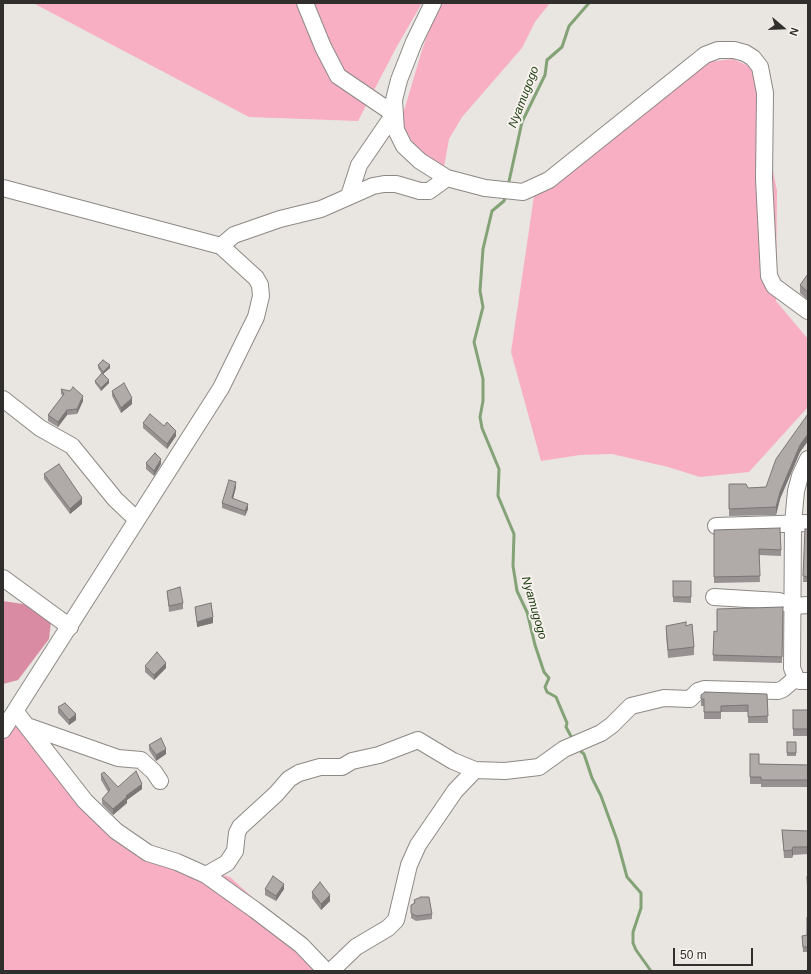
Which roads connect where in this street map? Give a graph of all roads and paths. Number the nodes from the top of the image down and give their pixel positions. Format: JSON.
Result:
{"nodes":[{"id":1,"x":305,"y":3,"type":"edge"},
{"id":2,"x":433,"y":3,"type":"edge"},
{"id":3,"x":394,"y":114,"type":"junction"},
{"id":4,"x":447,"y":178,"type":"junction"},
{"id":5,"x":3,"y":188,"type":"edge"},
{"id":6,"x":349,"y":196,"type":"junction"},
{"id":7,"x":221,"y":246,"type":"junction"},
{"id":8,"x":808,"y":311,"type":"edge"},
{"id":9,"x":3,"y":400,"type":"edge"},
{"id":10,"x":808,"y":459,"type":"edge"},
{"id":11,"x":136,"y":519,"type":"junction"},
{"id":12,"x":801,"y":523,"type":"edge"},
{"id":13,"x":716,"y":526,"type":"dead end"},
{"id":14,"x":3,"y":578,"type":"edge"},
{"id":15,"x":714,"y":597,"type":"dead end"},
{"id":16,"x":801,"y":605,"type":"edge"},
{"id":17,"x":70,"y":627,"type":"junction"},
{"id":18,"x":802,"y":680,"type":"edge"},
{"id":19,"x":15,"y":711,"type":"junction"},
{"id":20,"x":30,"y":727,"type":"junction"},
{"id":21,"x":3,"y":730,"type":"edge"},
{"id":22,"x":474,"y":770,"type":"junction"},
{"id":23,"x":160,"y":781,"type":"dead end"},
{"id":24,"x":206,"y":875,"type":"junction"},
{"id":25,"x":326,"y":971,"type":"edge"},
{"id":26,"x":331,"y":971,"type":"edge"}],
"edges":[{"from":1,"to":3,"type":"street"},
{"from":2,"to":3,"type":"street"},
{"from":3,"to":4,"type":"street"},
{"from":3,"to":6,"type":"street"},
{"from":4,"to":6,"type":"street"},
{"from":4,"to":8,"type":"street"},
{"from":5,"to":7,"type":"street"},
{"from":6,"to":7,"type":"street"},
{"from":7,"to":11,"type":"street"},
{"from":9,"to":11,"type":"street"},
{"from":10,"to":12,"type":"street"},
{"from":11,"to":17,"type":"street"},
{"from":12,"to":13,"type":"street"},
{"from":12,"to":16,"type":"street"},
{"from":14,"to":17,"type":"street"},
{"from":15,"to":16,"type":"street"},
{"from":16,"to":18,"type":"street"},
{"from":17,"to":19,"type":"street"},
{"from":18,"to":22,"type":"street"},
{"from":19,"to":20,"type":"street"},
{"from":19,"to":21,"type":"street"},
{"from":20,"to":23,"type":"street"},
{"from":20,"to":24,"type":"street"},
{"from":22,"to":24,"type":"street"},
{"from":22,"to":26,"type":"street"},
{"from":24,"to":25,"type":"street"}]}
